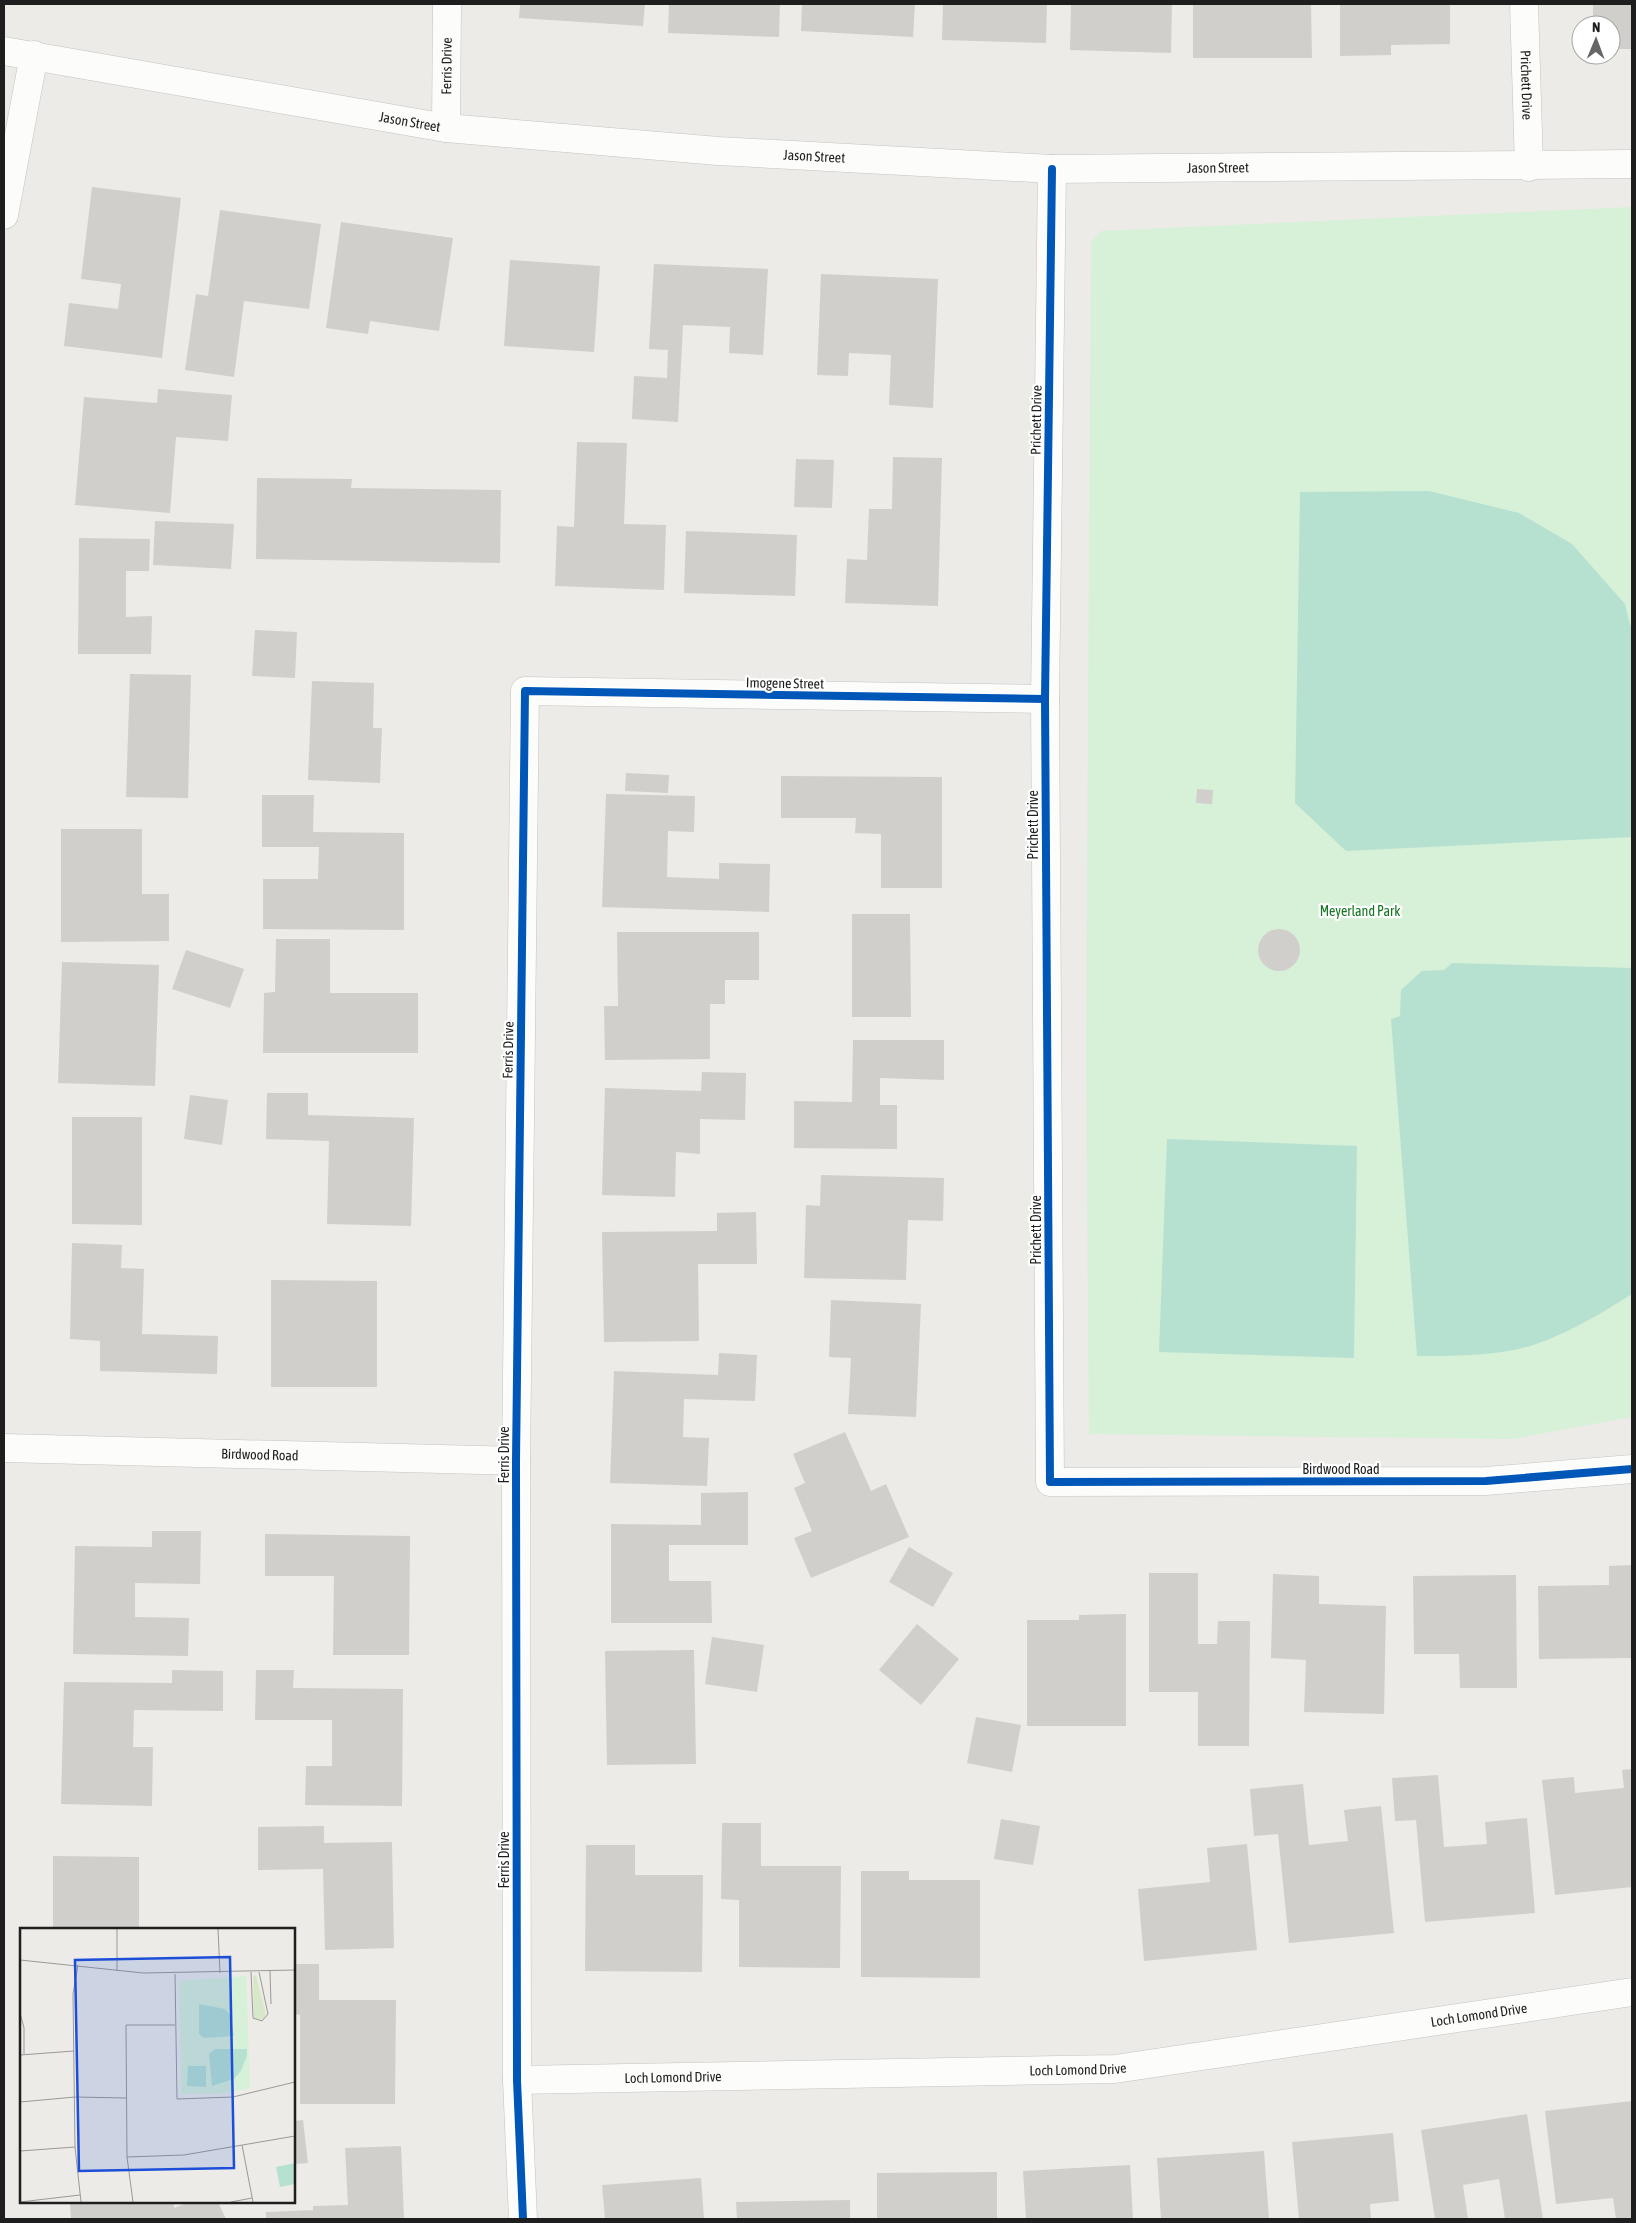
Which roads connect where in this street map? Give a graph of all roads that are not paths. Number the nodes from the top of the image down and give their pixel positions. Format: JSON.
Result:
{"nodes":[{"id":1,"x":447,"y":4,"type":"edge"},
{"id":2,"x":1524,"y":4,"type":"edge"},
{"id":3,"x":4,"y":50,"type":"edge"},
{"id":4,"x":34,"y":55,"type":"junction"},
{"id":5,"x":446,"y":128,"type":"junction"},
{"id":6,"x":1632,"y":164,"type":"edge"},
{"id":7,"x":1529,"y":167,"type":"junction"},
{"id":8,"x":1052,"y":168,"type":"junction"},
{"id":9,"x":4,"y":215,"type":"edge"},
{"id":10,"x":525,"y":691,"type":"joint"},
{"id":11,"x":1045,"y":699,"type":"junction"},
{"id":12,"x":4,"y":1448,"type":"edge"},
{"id":13,"x":516,"y":1461,"type":"junction"},
{"id":14,"x":1632,"y":1469,"type":"edge"},
{"id":15,"x":1050,"y":1482,"type":"joint"},
{"id":16,"x":1632,"y":1992,"type":"edge"},
{"id":17,"x":517,"y":2080,"type":"junction"},
{"id":18,"x":523,"y":2219,"type":"edge"}],
"edges":[{"from":1,"to":5,"type":"street","name":"Ferris Drive"},
{"from":2,"to":7,"type":"street","name":"Prichett Drive"},
{"from":3,"to":4,"type":"street","name":"Jason Street"},
{"from":4,"to":5,"type":"street","name":"Jason Street"},
{"from":4,"to":9,"type":"street"},
{"from":5,"to":8,"type":"street","name":"Jason Street"},
{"from":6,"to":7,"type":"street","name":"Jason Street"},
{"from":7,"to":8,"type":"street","name":"Jason Street"},
{"from":8,"to":11,"type":"street","name":"Prichett Drive"},
{"from":10,"to":11,"type":"street","name":"Imogene Street"},
{"from":10,"to":13,"type":"street","name":"Ferris Drive"},
{"from":11,"to":15,"type":"street","name":"Prichett Drive"},
{"from":12,"to":13,"type":"street","name":"Birdwood Road"},
{"from":13,"to":17,"type":"street","name":"Ferris Drive"},
{"from":14,"to":15,"type":"street","name":"Birdwood Road"},
{"from":16,"to":17,"type":"street","name":"Loch Lomond Drive"},
{"from":17,"to":18,"type":"street","name":"Ferris Drive"}]}
